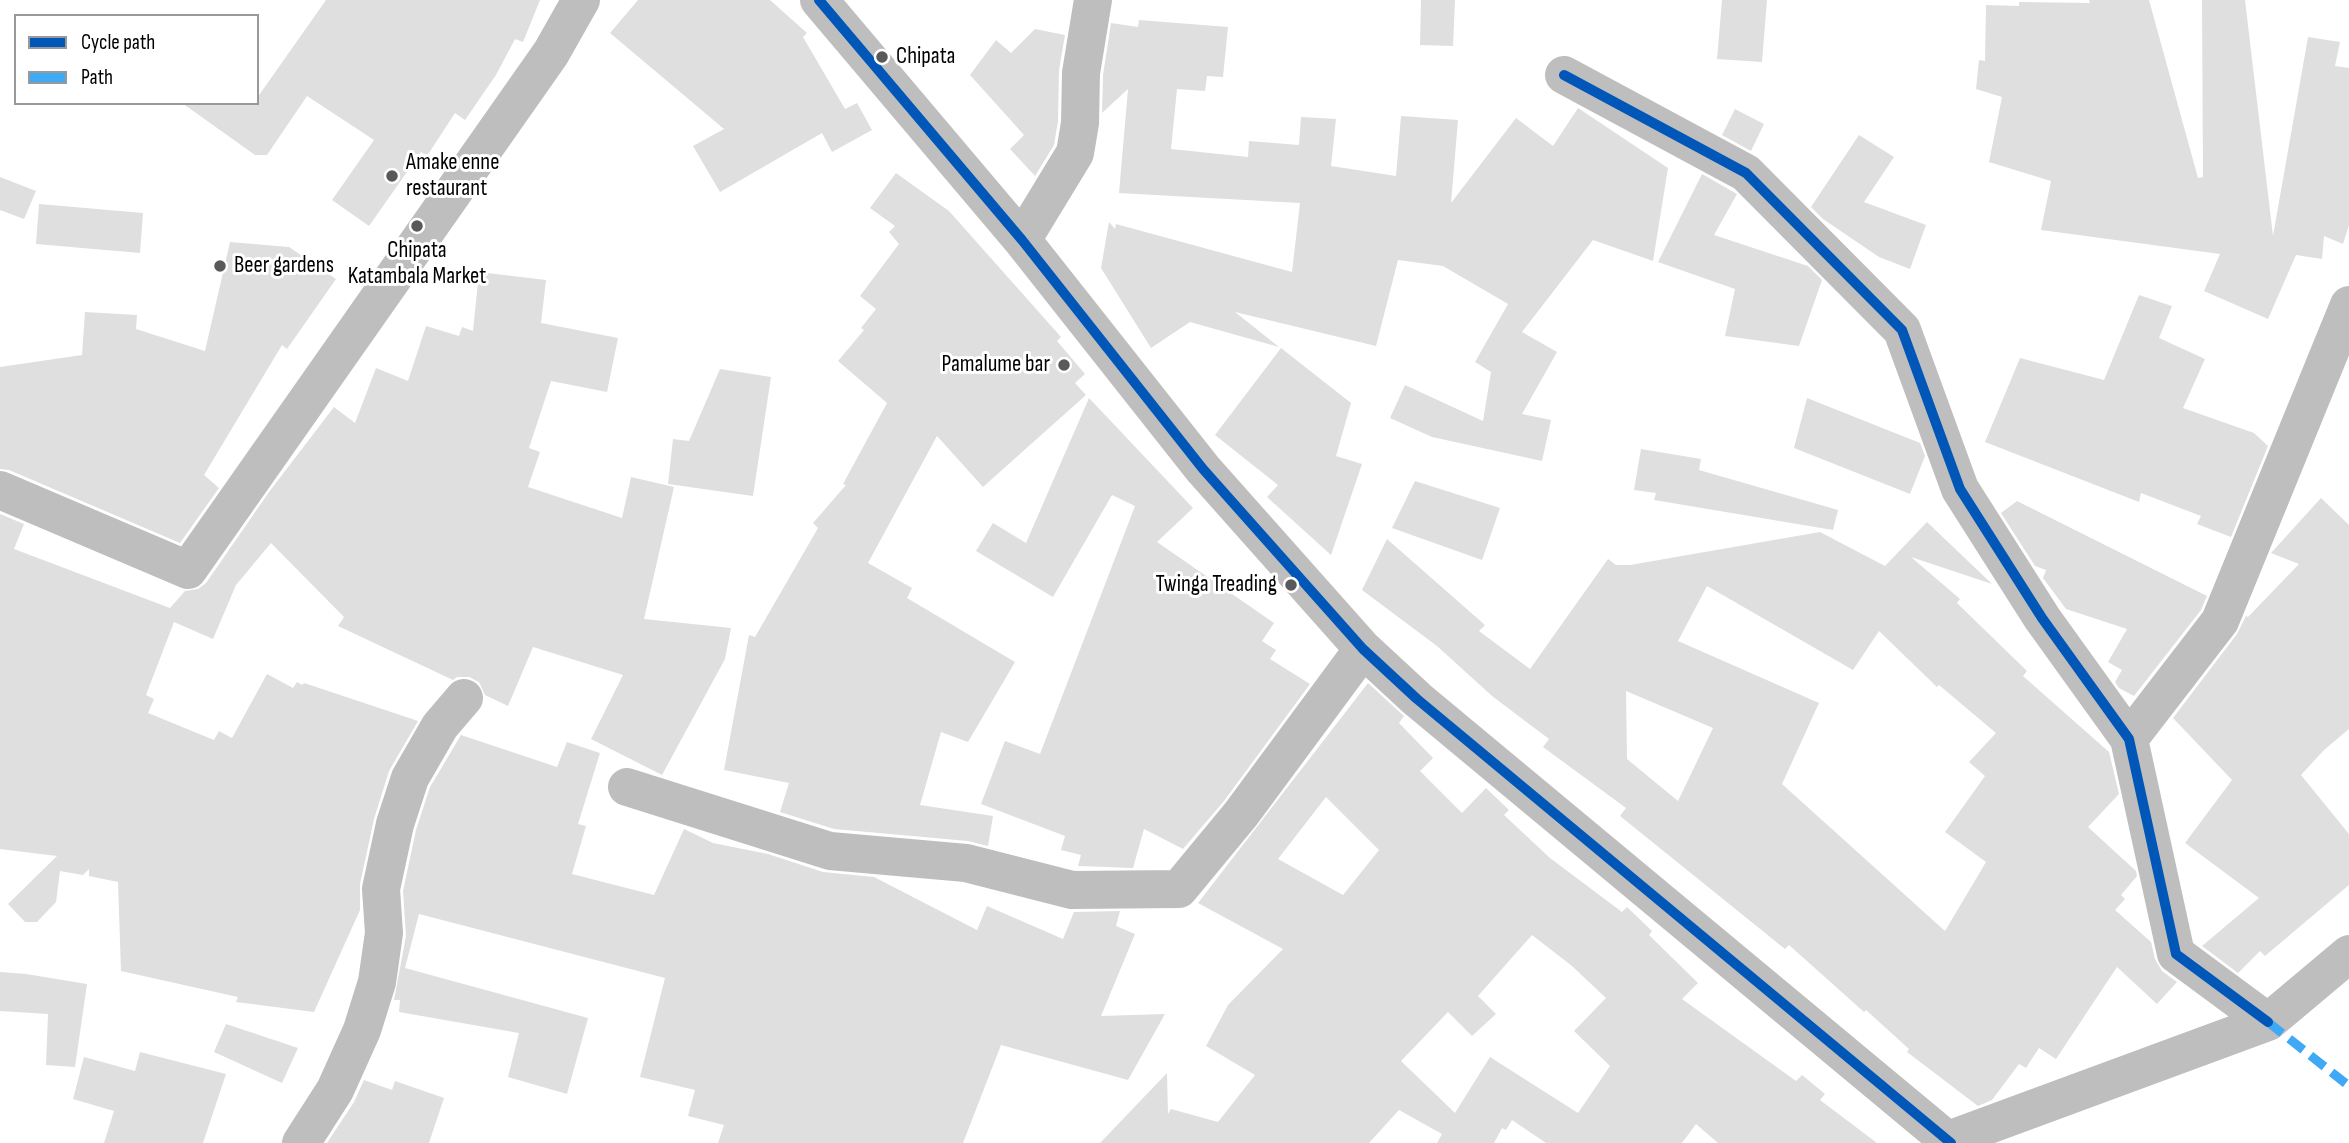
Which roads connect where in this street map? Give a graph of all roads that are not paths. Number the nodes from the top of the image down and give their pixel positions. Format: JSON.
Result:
{"nodes":[{"id":1,"x":581,"y":0,"type":"edge"},
{"id":2,"x":819,"y":0,"type":"edge"},
{"id":3,"x":1093,"y":0,"type":"edge"},
{"id":4,"x":1564,"y":75,"type":"dead end"},
{"id":5,"x":1022,"y":240,"type":"junction"},
{"id":6,"x":2349,"y":305,"type":"edge"},
{"id":7,"x":0,"y":490,"type":"edge"},
{"id":8,"x":1363,"y":649,"type":"junction"},
{"id":9,"x":464,"y":698,"type":"dead end"},
{"id":10,"x":2129,"y":739,"type":"junction"},
{"id":11,"x":627,"y":787,"type":"dead end"},
{"id":12,"x":2349,"y":954,"type":"edge"},
{"id":13,"x":2268,"y":1022,"type":"junction"},
{"id":14,"x":1949,"y":1141,"type":"edge"},
{"id":15,"x":301,"y":1143,"type":"edge"}],
"edges":[{"from":1,"to":7,"type":"street"},
{"from":2,"to":5,"type":"street"},
{"from":3,"to":5,"type":"street"},
{"from":4,"to":10,"type":"street"},
{"from":5,"to":8,"type":"street"},
{"from":6,"to":10,"type":"street"},
{"from":8,"to":11,"type":"street"},
{"from":8,"to":14,"type":"street"},
{"from":9,"to":15,"type":"street"},
{"from":10,"to":13,"type":"street"},
{"from":12,"to":13,"type":"street"},
{"from":13,"to":14,"type":"street"}]}
